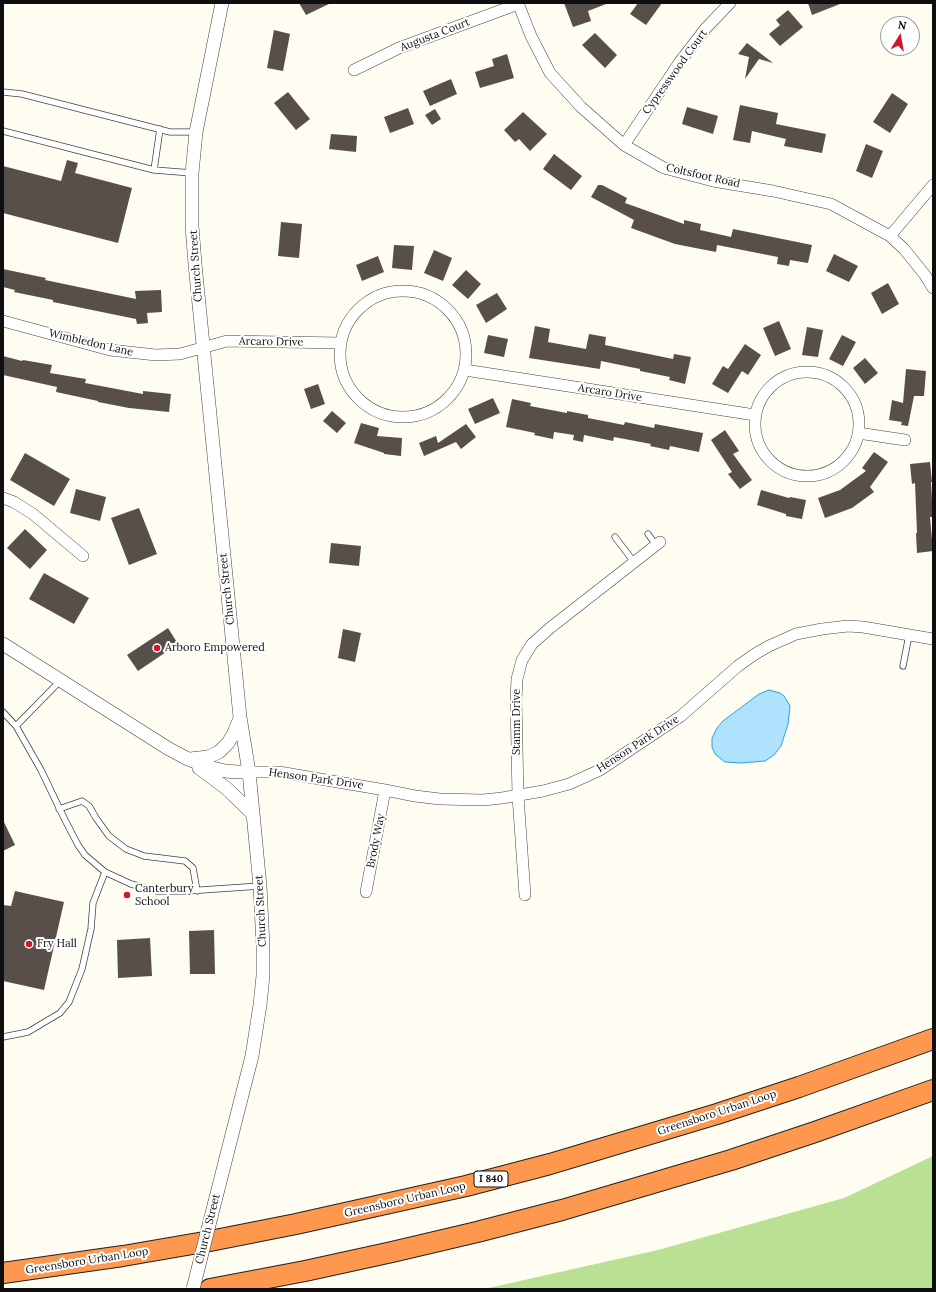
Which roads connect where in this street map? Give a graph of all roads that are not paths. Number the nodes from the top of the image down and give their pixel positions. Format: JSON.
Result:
{"nodes":[{"id":1,"x":222,"y":3,"type":"edge"},
{"id":2,"x":730,"y":3,"type":"edge"},
{"id":3,"x":518,"y":4,"type":"edge"},
{"id":4,"x":354,"y":70,"type":"dead end"},
{"id":5,"x":3,"y":92,"type":"edge"},
{"id":6,"x":160,"y":129,"type":"junction"},
{"id":7,"x":3,"y":131,"type":"edge"},
{"id":8,"x":196,"y":132,"type":"junction"},
{"id":9,"x":624,"y":145,"type":"junction"},
{"id":10,"x":154,"y":170,"type":"junction"},
{"id":11,"x":192,"y":173,"type":"junction"},
{"id":12,"x":933,"y":185,"type":"edge"},
{"id":13,"x":890,"y":236,"type":"junction"},
{"id":14,"x":933,"y":288,"type":"edge"},
{"id":15,"x":3,"y":321,"type":"edge"},
{"id":16,"x":340,"y":343,"type":"junction"},
{"id":17,"x":203,"y":348,"type":"junction"},
{"id":18,"x":465,"y":370,"type":"junction"},
{"id":19,"x":755,"y":415,"type":"junction"},
{"id":20,"x":858,"y":433,"type":"junction"},
{"id":21,"x":905,"y":440,"type":"dead end"},
{"id":22,"x":3,"y":498,"type":"edge"},
{"id":23,"x":648,"y":534,"type":"dead end"},
{"id":24,"x":615,"y":537,"type":"dead end"},
{"id":25,"x":658,"y":544,"type":"joint"},
{"id":26,"x":83,"y":556,"type":"dead end"},
{"id":27,"x":634,"y":562,"type":"junction"},
{"id":28,"x":909,"y":635,"type":"junction"},
{"id":29,"x":933,"y":639,"type":"edge"},
{"id":30,"x":3,"y":644,"type":"edge"},
{"id":31,"x":903,"y":666,"type":"dead end"},
{"id":32,"x":60,"y":681,"type":"junction"},
{"id":33,"x":3,"y":712,"type":"edge"},
{"id":34,"x":240,"y":717,"type":"junction"},
{"id":35,"x":16,"y":726,"type":"junction"},
{"id":36,"x":188,"y":759,"type":"junction"},
{"id":37,"x":248,"y":772,"type":"junction"},
{"id":38,"x":385,"y":790,"type":"junction"},
{"id":39,"x":518,"y":796,"type":"junction"},
{"id":40,"x":59,"y":808,"type":"junction"},
{"id":41,"x":253,"y":814,"type":"junction"},
{"id":42,"x":105,"y":872,"type":"junction"},
{"id":43,"x":260,"y":886,"type":"junction"},
{"id":44,"x":197,"y":891,"type":"junction"},
{"id":45,"x":366,"y":892,"type":"dead end"},
{"id":46,"x":525,"y":895,"type":"dead end"},
{"id":47,"x":3,"y":1037,"type":"edge"},
{"id":48,"x":933,"y":1039,"type":"edge"},
{"id":49,"x":933,"y":1090,"type":"edge"},
{"id":50,"x":3,"y":1273,"type":"edge"},
{"id":51,"x":193,"y":1289,"type":"edge"},
{"id":52,"x":210,"y":1289,"type":"edge"}],
"edges":[{"from":1,"to":8,"type":"street","name":"Church Street"},
{"from":2,"to":9,"type":"street","name":"Cypresswood Court"},
{"from":3,"to":4,"type":"street","name":"Augusta Court"},
{"from":3,"to":9,"type":"street","name":"Coltsfoot Road"},
{"from":5,"to":6,"type":"lane"},
{"from":6,"to":8,"type":"lane"},
{"from":6,"to":10,"type":"lane"},
{"from":7,"to":10,"type":"lane"},
{"from":8,"to":11,"type":"street","name":"Church Street"},
{"from":9,"to":13,"type":"street","name":"Coltsfoot Road"},
{"from":10,"to":11,"type":"lane"},
{"from":11,"to":17,"type":"street","name":"Church Street"},
{"from":12,"to":13,"type":"street"},
{"from":13,"to":14,"type":"street","name":"Coltsfoot Road"},
{"from":15,"to":17,"type":"street","name":"Wimbledon Lane"},
{"from":16,"to":17,"type":"street","name":"Arcaro Drive"},
{"from":16,"to":18,"type":"street"},
{"from":16,"to":18,"type":"street"},
{"from":17,"to":34,"type":"street","name":"Church Street"},
{"from":18,"to":19,"type":"street","name":"Arcaro Drive"},
{"from":19,"to":20,"type":"street"},
{"from":19,"to":20,"type":"street"},
{"from":20,"to":21,"type":"street"},
{"from":22,"to":26,"type":"street"},
{"from":23,"to":25,"type":"lane"},
{"from":24,"to":27,"type":"lane"},
{"from":25,"to":27,"type":"street","name":"Stamm Drive"},
{"from":27,"to":39,"type":"street","name":"Stamm Drive"},
{"from":28,"to":29,"type":"street","name":"Henson Park Drive"},
{"from":28,"to":31,"type":"lane"},
{"from":28,"to":39,"type":"street","name":"Henson Park Drive"},
{"from":30,"to":32,"type":"street"},
{"from":32,"to":35,"type":"lane"},
{"from":32,"to":36,"type":"street"},
{"from":33,"to":35,"type":"lane"},
{"from":34,"to":36,"type":"street"},
{"from":34,"to":37,"type":"street","name":"Church Street"},
{"from":35,"to":40,"type":"lane"},
{"from":36,"to":37,"type":"street"},
{"from":36,"to":41,"type":"street"},
{"from":37,"to":38,"type":"street","name":"Henson Park Drive"},
{"from":37,"to":41,"type":"street","name":"Church Street"},
{"from":38,"to":39,"type":"street","name":"Henson Park Drive"},
{"from":38,"to":45,"type":"street","name":"Brody Way"},
{"from":39,"to":46,"type":"street","name":"Stamm Drive"},
{"from":40,"to":42,"type":"lane"},
{"from":40,"to":44,"type":"lane"},
{"from":41,"to":43,"type":"street","name":"Church Street"},
{"from":42,"to":44,"type":"lane"},
{"from":42,"to":47,"type":"lane"},
{"from":43,"to":44,"type":"lane"},
{"from":43,"to":51,"type":"street","name":"Church Street","bridge":true},
{"from":48,"to":50,"type":"highway","name":"Greensboro Urban Loop","number":"I 840"},
{"from":49,"to":52,"type":"highway"}]}
